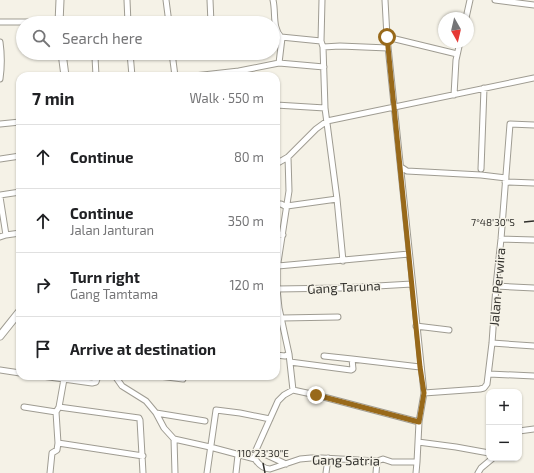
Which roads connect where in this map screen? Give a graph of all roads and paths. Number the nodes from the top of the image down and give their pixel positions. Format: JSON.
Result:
{"nodes":[{"id":1,"x":60,"y":0,"type":"edge"},
{"id":2,"x":127,"y":0,"type":"edge"},
{"id":3,"x":166,"y":0,"type":"edge"},
{"id":4,"x":210,"y":0,"type":"edge"},
{"id":5,"x":273,"y":0,"type":"edge"},
{"id":6,"x":322,"y":0,"type":"edge"},
{"id":7,"x":380,"y":0,"type":"edge"},
{"id":8,"x":385,"y":0,"type":"edge"},
{"id":9,"x":470,"y":0,"type":"edge"},
{"id":10,"x":495,"y":0,"type":"edge"},
{"id":11,"x":534,"y":5,"type":"edge"},
{"id":12,"x":467,"y":12,"type":"edge"},
{"id":13,"x":59,"y":16,"type":"edge"},
{"id":14,"x":128,"y":16,"type":"edge"},
{"id":15,"x":168,"y":16,"type":"edge"},
{"id":16,"x":211,"y":16,"type":"edge"},
{"id":17,"x":275,"y":16,"type":"edge"},
{"id":18,"x":0,"y":22,"type":"edge"},
{"id":19,"x":16,"y":22,"type":"edge"},
{"id":20,"x":387,"y":37,"type":"junction"},
{"id":21,"x":282,"y":38,"type":"joint"},
{"id":22,"x":0,"y":42,"type":"edge"},
{"id":23,"x":322,"y":44,"type":"junction"},
{"id":24,"x":388,"y":48,"type":"junction"},
{"id":25,"x":458,"y":48,"type":"edge"},
{"id":26,"x":457,"y":54,"type":"junction"},
{"id":27,"x":280,"y":55,"type":"edge"},
{"id":28,"x":1,"y":60,"type":"edge"},
{"id":29,"x":63,"y":60,"type":"edge"},
{"id":30,"x":95,"y":60,"type":"edge"},
{"id":31,"x":131,"y":60,"type":"edge"},
{"id":32,"x":173,"y":60,"type":"edge"},
{"id":33,"x":279,"y":60,"type":"edge"},
{"id":34,"x":279,"y":63,"type":"junction"},
{"id":35,"x":324,"y":67,"type":"junction"},
{"id":36,"x":64,"y":72,"type":"edge"},
{"id":37,"x":96,"y":72,"type":"edge"},
{"id":38,"x":132,"y":72,"type":"edge"},
{"id":39,"x":174,"y":72,"type":"edge"},
{"id":40,"x":244,"y":72,"type":"edge"},
{"id":41,"x":534,"y":78,"type":"edge"},
{"id":42,"x":0,"y":79,"type":"edge"},
{"id":43,"x":484,"y":88,"type":"junction"},
{"id":44,"x":454,"y":95,"type":"junction"},
{"id":45,"x":280,"y":105,"type":"edge"},
{"id":46,"x":395,"y":107,"type":"junction"},
{"id":47,"x":325,"y":108,"type":"junction"},
{"id":48,"x":327,"y":121,"type":"junction"},
{"id":49,"x":16,"y":122,"type":"edge"},
{"id":50,"x":0,"y":124,"type":"edge"},
{"id":51,"x":534,"y":125,"type":"edge"},
{"id":52,"x":16,"y":157,"type":"edge"},
{"id":53,"x":288,"y":158,"type":"junction"},
{"id":54,"x":0,"y":159,"type":"edge"},
{"id":55,"x":280,"y":162,"type":"edge"},
{"id":56,"x":400,"y":167,"type":"junction"},
{"id":57,"x":481,"y":169,"type":"dead end"},
{"id":58,"x":506,"y":180,"type":"junction"},
{"id":59,"x":534,"y":183,"type":"edge"},
{"id":60,"x":16,"y":193,"type":"edge"},
{"id":61,"x":0,"y":196,"type":"edge"},
{"id":62,"x":337,"y":199,"type":"junction"},
{"id":63,"x":280,"y":204,"type":"edge"},
{"id":64,"x":287,"y":206,"type":"junction"},
{"id":65,"x":16,"y":234,"type":"edge"},
{"id":66,"x":6,"y":235,"type":"junction"},
{"id":67,"x":280,"y":235,"type":"edge"},
{"id":68,"x":283,"y":235,"type":"junction"},
{"id":69,"x":0,"y":238,"type":"edge"},
{"id":70,"x":501,"y":239,"type":"junction"},
{"id":71,"x":534,"y":240,"type":"edge"},
{"id":72,"x":280,"y":254,"type":"edge"},
{"id":73,"x":409,"y":254,"type":"junction"},
{"id":74,"x":343,"y":261,"type":"junction"},
{"id":75,"x":280,"y":266,"type":"edge"},
{"id":76,"x":412,"y":284,"type":"junction"},
{"id":77,"x":496,"y":286,"type":"junction"},
{"id":78,"x":534,"y":288,"type":"edge"},
{"id":79,"x":280,"y":289,"type":"edge"},
{"id":80,"x":280,"y":313,"type":"edge"},
{"id":81,"x":16,"y":316,"type":"edge"},
{"id":82,"x":338,"y":317,"type":"dead end"},
{"id":83,"x":282,"y":318,"type":"junction"},
{"id":84,"x":416,"y":326,"type":"junction"},
{"id":85,"x":449,"y":330,"type":"dead end"},
{"id":86,"x":0,"y":336,"type":"edge"},
{"id":87,"x":492,"y":343,"type":"junction"},
{"id":88,"x":534,"y":346,"type":"edge"},
{"id":89,"x":289,"y":354,"type":"junction"},
{"id":90,"x":280,"y":356,"type":"edge"},
{"id":91,"x":324,"y":356,"type":"dead end"},
{"id":92,"x":352,"y":359,"type":"junction"},
{"id":93,"x":290,"y":362,"type":"junction"},
{"id":94,"x":420,"y":367,"type":"junction"},
{"id":95,"x":0,"y":370,"type":"edge"},
{"id":96,"x":16,"y":372,"type":"edge"},
{"id":97,"x":488,"y":374,"type":"junction"},
{"id":98,"x":534,"y":376,"type":"edge"},
{"id":99,"x":64,"y":380,"type":"edge"},
{"id":100,"x":71,"y":380,"type":"edge"},
{"id":101,"x":97,"y":380,"type":"edge"},
{"id":102,"x":117,"y":380,"type":"edge"},
{"id":103,"x":293,"y":390,"type":"junction"},
{"id":104,"x":424,"y":393,"type":"junction"},
{"id":105,"x":24,"y":407,"type":"dead end"},
{"id":106,"x":59,"y":407,"type":"junction"},
{"id":107,"x":56,"y":412,"type":"junction"},
{"id":108,"x":156,"y":413,"type":"junction"},
{"id":109,"x":270,"y":419,"type":"junction"},
{"id":110,"x":205,"y":421,"type":"dead end"},
{"id":111,"x":419,"y":422,"type":"junction"},
{"id":112,"x":534,"y":429,"type":"edge"},
{"id":113,"x":522,"y":431,"type":"edge"},
{"id":114,"x":174,"y":439,"type":"junction"},
{"id":115,"x":418,"y":442,"type":"junction"},
{"id":116,"x":58,"y":443,"type":"junction"},
{"id":117,"x":210,"y":447,"type":"junction"},
{"id":118,"x":256,"y":450,"type":"junction"},
{"id":119,"x":486,"y":453,"type":"edge"},
{"id":120,"x":238,"y":455,"type":"junction"},
{"id":121,"x":143,"y":456,"type":"junction"},
{"id":122,"x":328,"y":458,"type":"junction"},
{"id":123,"x":255,"y":460,"type":"junction"},
{"id":124,"x":377,"y":461,"type":"junction"},
{"id":125,"x":489,"y":461,"type":"edge"},
{"id":126,"x":417,"y":462,"type":"junction"},
{"id":127,"x":286,"y":464,"type":"junction"},
{"id":128,"x":50,"y":473,"type":"edge"},
{"id":129,"x":143,"y":473,"type":"edge"},
{"id":130,"x":175,"y":473,"type":"edge"},
{"id":131,"x":207,"y":473,"type":"edge"},
{"id":132,"x":236,"y":473,"type":"edge"},
{"id":133,"x":326,"y":473,"type":"edge"},
{"id":134,"x":376,"y":473,"type":"edge"},
{"id":135,"x":416,"y":473,"type":"edge"},
{"id":136,"x":478,"y":473,"type":"edge"}],
"edges":[{"from":1,"to":13,"type":"main road"},
{"from":2,"to":14,"type":"street"},
{"from":3,"to":15,"type":"street"},
{"from":4,"to":16,"type":"street"},
{"from":5,"to":17,"type":"street"},
{"from":6,"to":23,"type":"street"},
{"from":7,"to":8,"type":"street"},
{"from":8,"to":20,"type":"street"},
{"from":9,"to":12,"type":"street"},
{"from":10,"to":11,"type":"street"},
{"from":18,"to":19,"type":"street"},
{"from":20,"to":24,"type":"street"},
{"from":20,"to":26,"type":"street"},
{"from":21,"to":23,"type":"street"},
{"from":21,"to":27,"type":"street"},
{"from":22,"to":28,"type":"street"},
{"from":23,"to":24,"type":"street"},
{"from":23,"to":35,"type":"street"},
{"from":24,"to":46,"type":"street"},
{"from":25,"to":26,"type":"street"},
{"from":26,"to":44,"type":"street"},
{"from":28,"to":42,"type":"street"},
{"from":29,"to":36,"type":"main road"},
{"from":30,"to":37,"type":"street"},
{"from":31,"to":38,"type":"street"},
{"from":32,"to":39,"type":"street"},
{"from":33,"to":34,"type":"street"},
{"from":34,"to":35,"type":"street"},
{"from":34,"to":40,"type":"street"},
{"from":35,"to":47,"type":"street"},
{"from":41,"to":43,"type":"street"},
{"from":43,"to":44,"type":"street"},
{"from":43,"to":57,"type":"street"},
{"from":44,"to":46,"type":"street"},
{"from":45,"to":47,"type":"street"},
{"from":46,"to":48,"type":"street"},
{"from":46,"to":56,"type":"street"},
{"from":47,"to":48,"type":"street"},
{"from":48,"to":53,"type":"street"},
{"from":48,"to":62,"type":"street"},
{"from":49,"to":50,"type":"street"},
{"from":51,"to":58,"type":"street","name":"Jalan Perwira"},
{"from":52,"to":54,"type":"street"},
{"from":53,"to":55,"type":"street"},
{"from":53,"to":64,"type":"street"},
{"from":56,"to":58,"type":"street"},
{"from":56,"to":73,"type":"street"},
{"from":58,"to":59,"type":"street"},
{"from":58,"to":70,"type":"street","name":"Jalan Perwira"},
{"from":60,"to":61,"type":"street"},
{"from":61,"to":66,"type":"street"},
{"from":62,"to":64,"type":"street"},
{"from":62,"to":74,"type":"street"},
{"from":63,"to":64,"type":"street"},
{"from":64,"to":68,"type":"street"},
{"from":65,"to":66,"type":"street"},
{"from":66,"to":69,"type":"street"},
{"from":67,"to":68,"type":"street"},
{"from":68,"to":72,"type":"street"},
{"from":70,"to":71,"type":"street"},
{"from":70,"to":77,"type":"street","name":"Jalan Perwira"},
{"from":73,"to":74,"type":"street"},
{"from":73,"to":76,"type":"street"},
{"from":74,"to":75,"type":"street"},
{"from":76,"to":79,"type":"street","name":"Gang Taruna"},
{"from":76,"to":84,"type":"street"},
{"from":77,"to":78,"type":"street"},
{"from":77,"to":87,"type":"street","name":"Jalan Perwira"},
{"from":80,"to":83,"type":"street"},
{"from":81,"to":86,"type":"main road"},
{"from":82,"to":83,"type":"street"},
{"from":83,"to":89,"type":"street"},
{"from":84,"to":85,"type":"street"},
{"from":84,"to":94,"type":"street"},
{"from":87,"to":88,"type":"street"},
{"from":87,"to":97,"type":"street","name":"Jalan Perwira"},
{"from":89,"to":90,"type":"street"},
{"from":89,"to":93,"type":"street"},
{"from":91,"to":92,"type":"street"},
{"from":92,"to":93,"type":"street"},
{"from":92,"to":94,"type":"street"},
{"from":93,"to":103,"type":"street"},
{"from":94,"to":104,"type":"street"},
{"from":95,"to":96,"type":"street"},
{"from":97,"to":98,"type":"street"},
{"from":97,"to":104,"type":"street","name":"Jalan Perwira"},
{"from":99,"to":106,"type":"street"},
{"from":100,"to":101,"type":"street"},
{"from":102,"to":108,"type":"street"},
{"from":103,"to":109,"type":"street"},
{"from":103,"to":111,"type":"street"},
{"from":104,"to":111,"type":"street"},
{"from":105,"to":107,"type":"street"},
{"from":106,"to":107,"type":"street"},
{"from":106,"to":121,"type":"street"},
{"from":107,"to":116,"type":"street"},
{"from":108,"to":110,"type":"street"},
{"from":108,"to":114,"type":"street"},
{"from":109,"to":117,"type":"street"},
{"from":109,"to":118,"type":"street"},
{"from":111,"to":115,"type":"street"},
{"from":112,"to":113,"type":"street"},
{"from":114,"to":117,"type":"street"},
{"from":114,"to":130,"type":"street"},
{"from":115,"to":119,"type":"street"},
{"from":115,"to":126,"type":"street"},
{"from":116,"to":121,"type":"street"},
{"from":116,"to":128,"type":"street"},
{"from":117,"to":120,"type":"street"},
{"from":117,"to":131,"type":"street"},
{"from":118,"to":123,"type":"street"},
{"from":118,"to":127,"type":"street"},
{"from":120,"to":123,"type":"street"},
{"from":120,"to":132,"type":"street"},
{"from":121,"to":129,"type":"street"},
{"from":122,"to":124,"type":"street","name":"Gang Satria"},
{"from":122,"to":127,"type":"street","name":"Gang Satria"},
{"from":122,"to":133,"type":"street"},
{"from":123,"to":127,"type":"street","name":"Gang Satria"},
{"from":124,"to":126,"type":"street","name":"Gang Satria"},
{"from":124,"to":134,"type":"street"},
{"from":125,"to":136,"type":"street"},
{"from":126,"to":135,"type":"street"}]}
